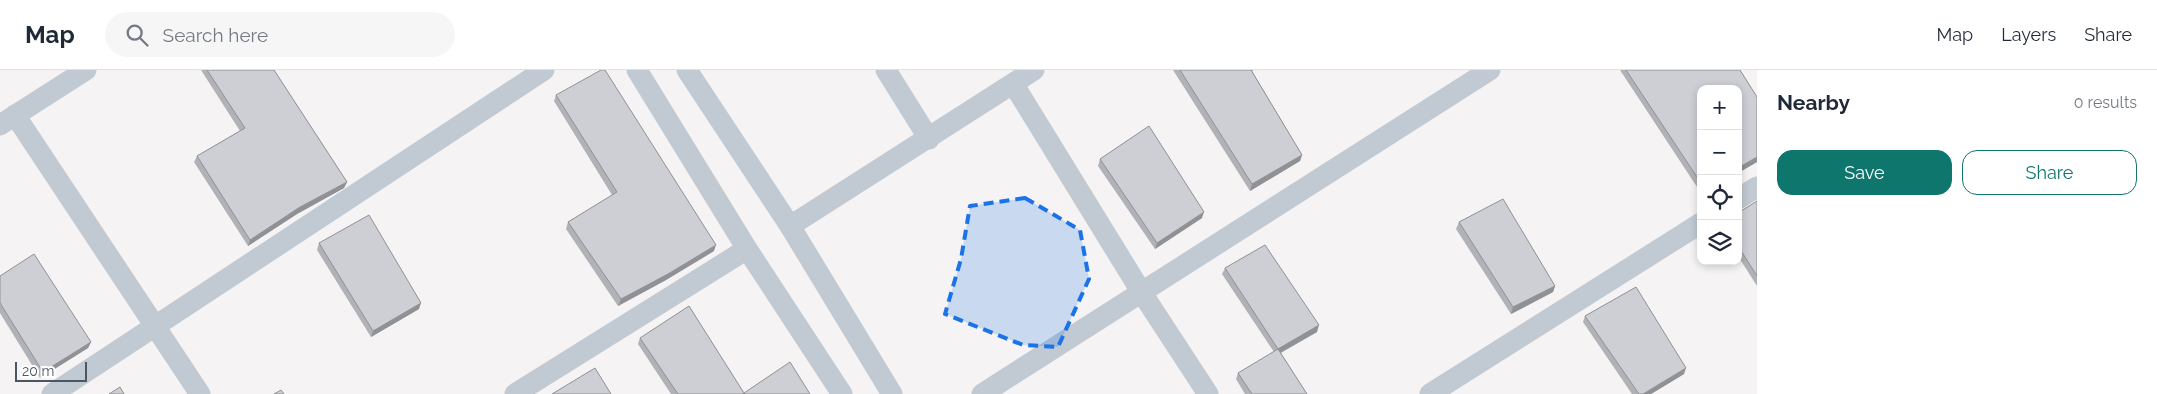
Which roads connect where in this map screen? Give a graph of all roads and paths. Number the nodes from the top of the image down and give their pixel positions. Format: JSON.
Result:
{"nodes":[{"id":1,"x":86,"y":70,"type":"edge"},
{"id":2,"x":544,"y":70,"type":"edge"},
{"id":3,"x":637,"y":70,"type":"edge"},
{"id":4,"x":687,"y":70,"type":"edge"},
{"id":5,"x":886,"y":70,"type":"edge"},
{"id":6,"x":1034,"y":70,"type":"edge"},
{"id":7,"x":1490,"y":70,"type":"edge"},
{"id":8,"x":1014,"y":85,"type":"junction"},
{"id":9,"x":8,"y":120,"type":"edge"},
{"id":10,"x":929,"y":139,"type":"junction"},
{"id":11,"x":1757,"y":187,"type":"edge"},
{"id":12,"x":1742,"y":196,"type":"edge"},
{"id":13,"x":790,"y":226,"type":"junction"},
{"id":14,"x":1697,"y":226,"type":"edge"},
{"id":15,"x":747,"y":249,"type":"junction"},
{"id":16,"x":1142,"y":293,"type":"junction"},
{"id":17,"x":156,"y":326,"type":"junction"},
{"id":18,"x":52,"y":394,"type":"edge"},
{"id":19,"x":200,"y":394,"type":"edge"},
{"id":20,"x":515,"y":394,"type":"edge"},
{"id":21,"x":842,"y":394,"type":"edge"},
{"id":22,"x":892,"y":394,"type":"edge"},
{"id":23,"x":982,"y":394,"type":"edge"},
{"id":24,"x":1208,"y":394,"type":"edge"},
{"id":25,"x":1430,"y":394,"type":"edge"}],
"edges":[{"from":1,"to":9,"type":"street"},
{"from":2,"to":17,"type":"street"},
{"from":3,"to":15,"type":"street"},
{"from":4,"to":13,"type":"street"},
{"from":5,"to":10,"type":"street"},
{"from":6,"to":8,"type":"street"},
{"from":7,"to":16,"type":"street"},
{"from":8,"to":10,"type":"street"},
{"from":8,"to":16,"type":"street"},
{"from":9,"to":17,"type":"street"},
{"from":10,"to":13,"type":"street"},
{"from":11,"to":12,"type":"street"},
{"from":13,"to":22,"type":"street"},
{"from":14,"to":25,"type":"street"},
{"from":15,"to":20,"type":"street"},
{"from":15,"to":21,"type":"street"},
{"from":16,"to":23,"type":"street"},
{"from":16,"to":24,"type":"street"},
{"from":17,"to":18,"type":"street"},
{"from":17,"to":19,"type":"street"}]}
